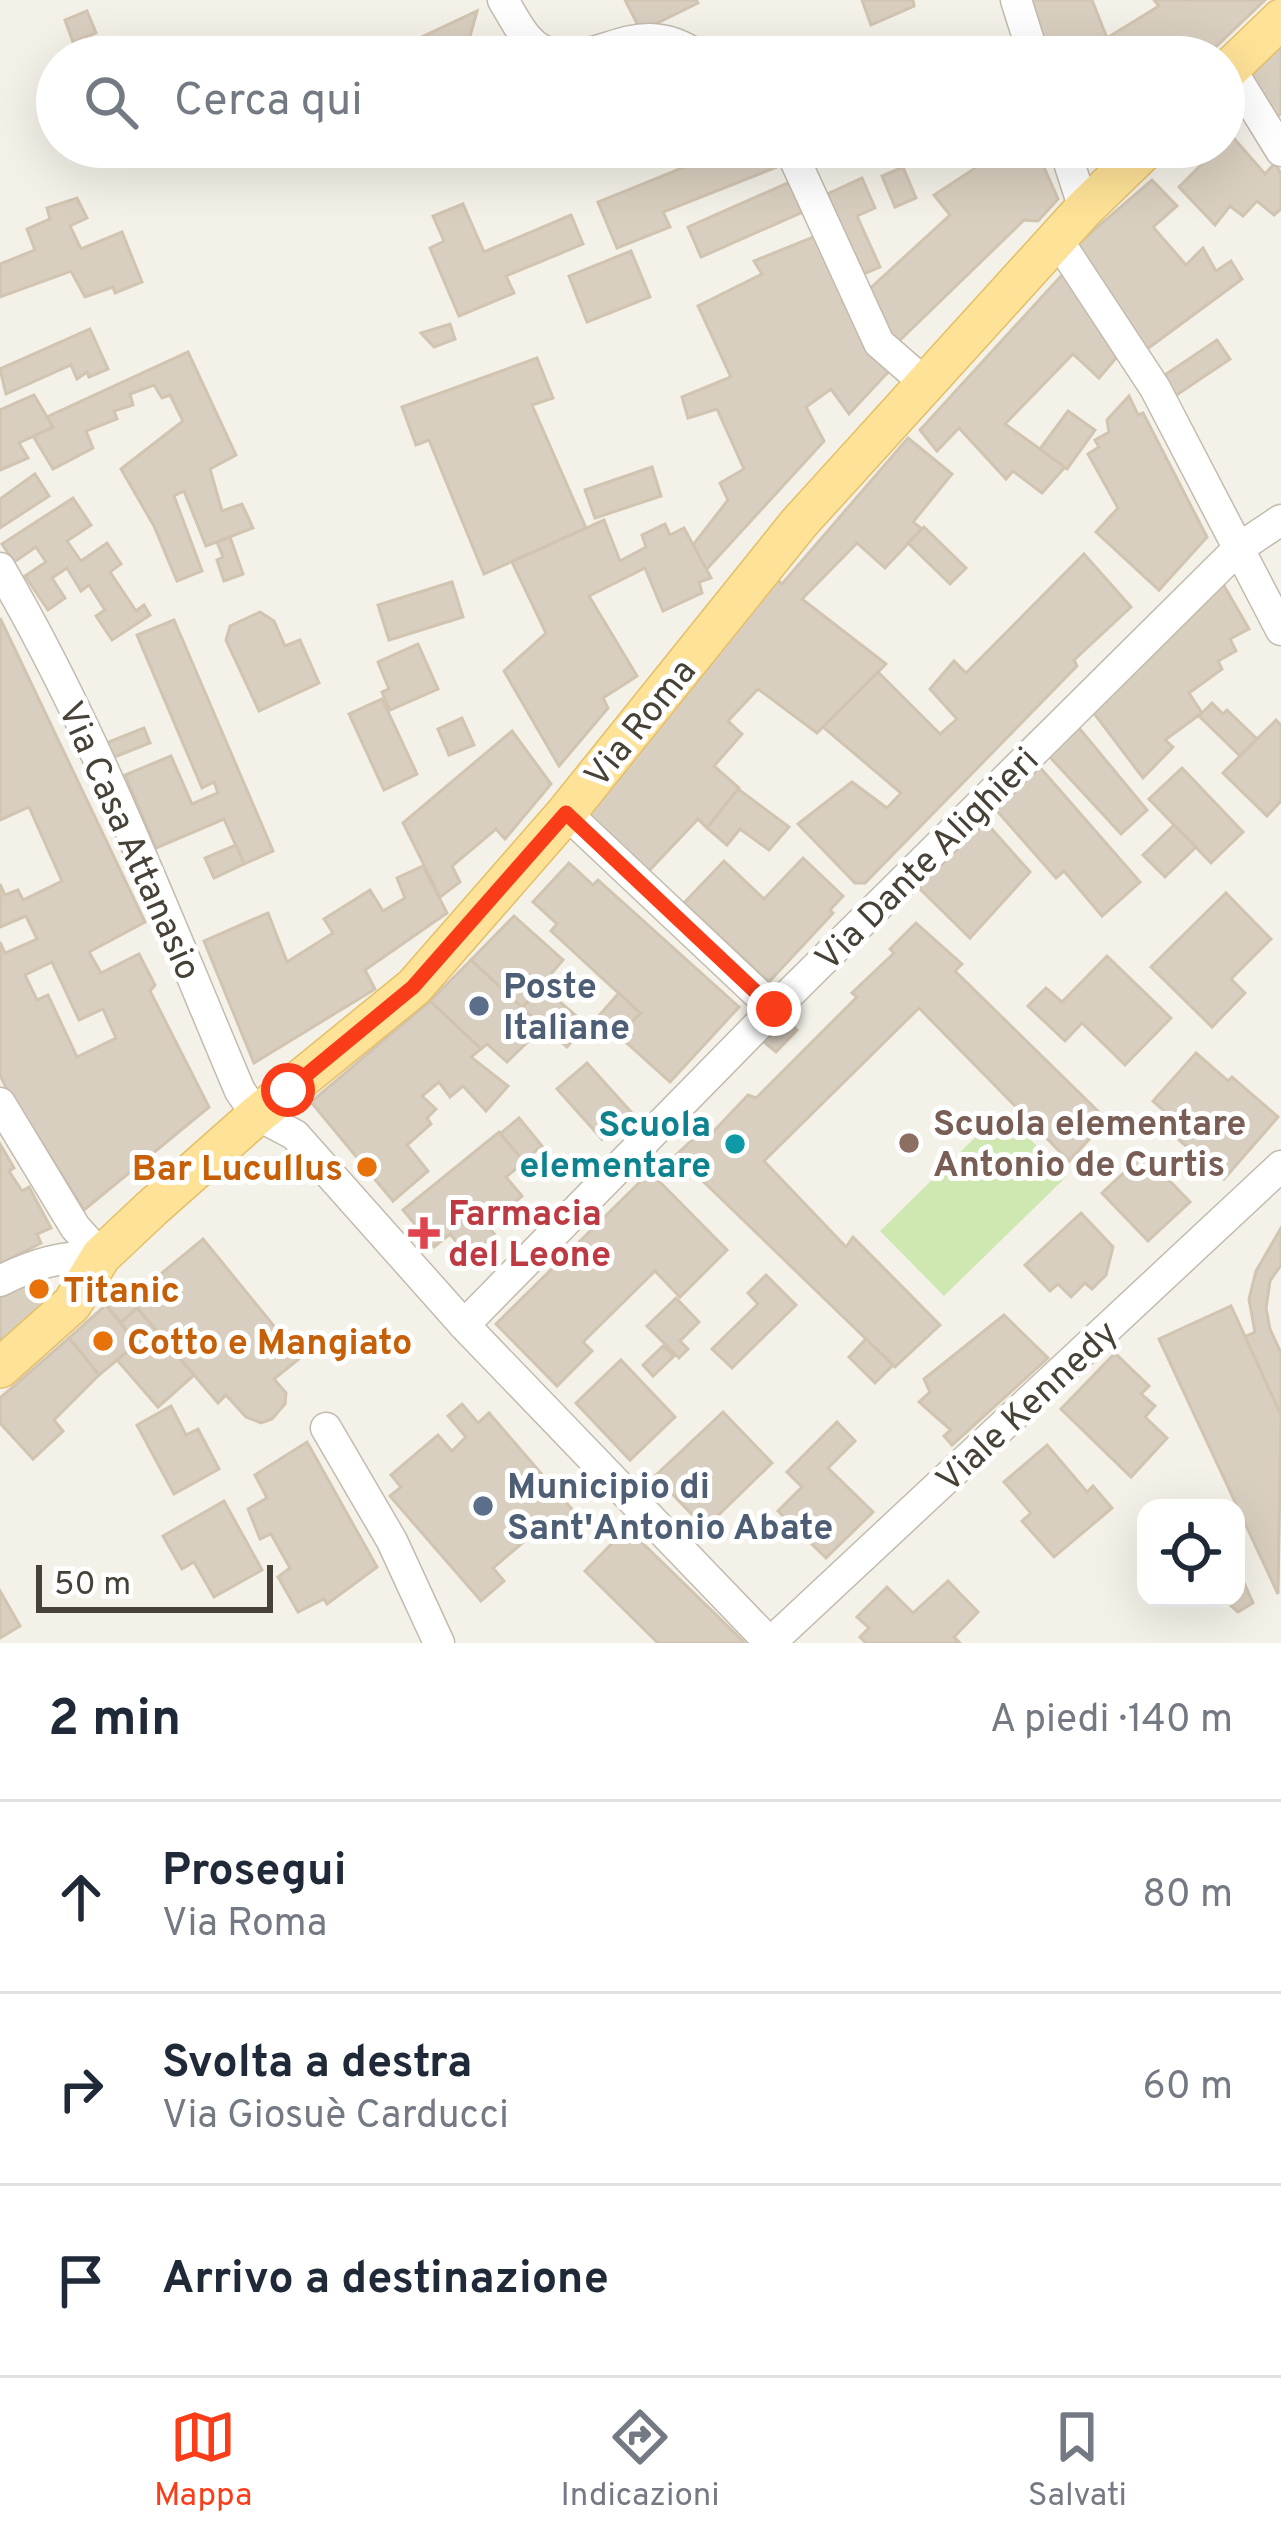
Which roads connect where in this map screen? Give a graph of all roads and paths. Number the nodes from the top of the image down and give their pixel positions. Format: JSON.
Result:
{"nodes":[{"id":1,"x":503,"y":0,"type":"edge"},
{"id":2,"x":1016,"y":0,"type":"edge"},
{"id":3,"x":1281,"y":19,"type":"edge"},
{"id":4,"x":525,"y":36,"type":"edge"},
{"id":5,"x":1027,"y":36,"type":"edge"},
{"id":6,"x":1245,"y":54,"type":"edge"},
{"id":7,"x":1245,"y":98,"type":"edge"},
{"id":8,"x":1281,"y":151,"type":"edge"},
{"id":9,"x":799,"y":168,"type":"edge"},
{"id":10,"x":1071,"y":168,"type":"edge"},
{"id":11,"x":1126,"y":168,"type":"edge"},
{"id":12,"x":1084,"y":209,"type":"junction"},
{"id":13,"x":1057,"y":239,"type":"junction"},
{"id":14,"x":926,"y":384,"type":"junction"},
{"id":15,"x":1281,"y":520,"type":"edge"},
{"id":16,"x":1239,"y":548,"type":"junction"},
{"id":17,"x":0,"y":568,"type":"edge"},
{"id":18,"x":1281,"y":629,"type":"edge"},
{"id":19,"x":566,"y":813,"type":"junction"},
{"id":20,"x":774,"y":1009,"type":"junction"},
{"id":21,"x":0,"y":1103,"type":"edge"},
{"id":22,"x":257,"y":1114,"type":"junction"},
{"id":23,"x":1281,"y":1166,"type":"edge"},
{"id":24,"x":101,"y":1256,"type":"junction"},
{"id":25,"x":0,"y":1281,"type":"edge"},
{"id":26,"x":464,"y":1325,"type":"junction"},
{"id":27,"x":0,"y":1368,"type":"edge"},
{"id":28,"x":326,"y":1428,"type":"dead end"},
{"id":29,"x":439,"y":1643,"type":"edge"},
{"id":30,"x":770,"y":1643,"type":"edge"}],
"edges":[{"from":1,"to":4,"type":"street"},
{"from":2,"to":5,"type":"street"},
{"from":3,"to":6,"type":"main road"},
{"from":7,"to":8,"type":"street"},
{"from":9,"to":14,"type":"street"},
{"from":10,"to":12,"type":"street"},
{"from":11,"to":12,"type":"main road","name":"Via Roma"},
{"from":12,"to":13,"type":"main road","name":"Via Roma"},
{"from":13,"to":14,"type":"main road","name":"Via Roma"},
{"from":13,"to":16,"type":"street"},
{"from":14,"to":19,"type":"main road","name":"Via Roma"},
{"from":15,"to":16,"type":"street","name":"Via Dante Alighieri"},
{"from":16,"to":18,"type":"street"},
{"from":16,"to":20,"type":"street","name":"Via Dante Alighieri"},
{"from":17,"to":22,"type":"street","name":"Via Casa Attanasio"},
{"from":19,"to":20,"type":"street"},
{"from":19,"to":22,"type":"main road","name":"Via Roma"},
{"from":20,"to":26,"type":"street","name":"Via Dante Alighieri"},
{"from":21,"to":24,"type":"street"},
{"from":22,"to":24,"type":"main road","name":"Via Roma"},
{"from":22,"to":26,"type":"street"},
{"from":23,"to":30,"type":"street","name":"Viale Kennedy"},
{"from":24,"to":25,"type":"street"},
{"from":24,"to":27,"type":"main road","name":"Via Roma"},
{"from":26,"to":30,"type":"street"},
{"from":28,"to":29,"type":"street"}]}
